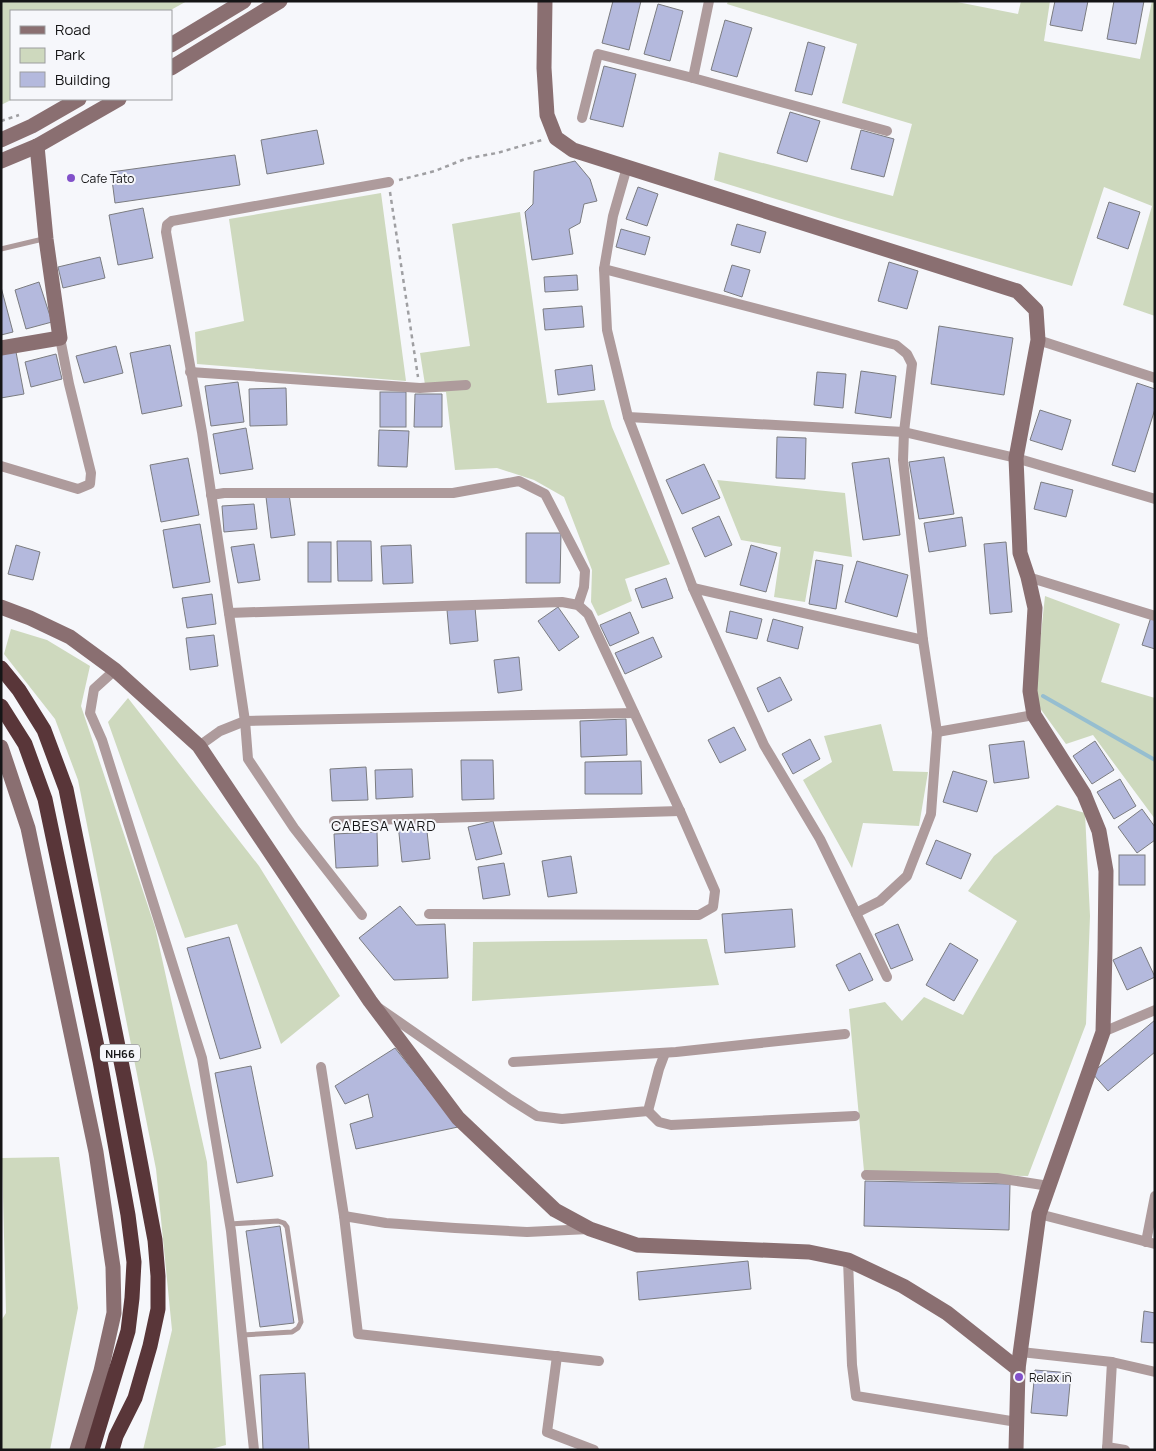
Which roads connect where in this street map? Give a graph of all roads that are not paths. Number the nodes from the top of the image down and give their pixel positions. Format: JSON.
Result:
{"nodes":[{"id":1,"x":244,"y":1,"type":"edge"},
{"id":2,"x":280,"y":1,"type":"edge"},
{"id":3,"x":545,"y":1,"type":"edge"},
{"id":4,"x":709,"y":1,"type":"edge"},
{"id":5,"x":172,"y":43,"type":"edge"},
{"id":6,"x":172,"y":67,"type":"edge"},
{"id":7,"x":693,"y":78,"type":"junction"},
{"id":8,"x":76,"y":100,"type":"edge"},
{"id":9,"x":118,"y":100,"type":"edge"},
{"id":10,"x":582,"y":118,"type":"dead end"},
{"id":11,"x":887,"y":131,"type":"dead end"},
{"id":12,"x":1,"y":140,"type":"edge"},
{"id":13,"x":37,"y":146,"type":"junction"},
{"id":14,"x":1,"y":161,"type":"edge"},
{"id":15,"x":627,"y":167,"type":"junction"},
{"id":16,"x":389,"y":182,"type":"road end"},
{"id":17,"x":46,"y":239,"type":"junction"},
{"id":18,"x":1,"y":249,"type":"edge"},
{"id":19,"x":604,"y":268,"type":"junction"},
{"id":20,"x":60,"y":338,"type":"junction"},
{"id":21,"x":1038,"y":340,"type":"junction"},
{"id":22,"x":1,"y":348,"type":"edge"},
{"id":23,"x":190,"y":372,"type":"junction"},
{"id":24,"x":1155,"y":378,"type":"edge"},
{"id":25,"x":466,"y":385,"type":"dead end"},
{"id":26,"x":628,"y":417,"type":"junction"},
{"id":27,"x":904,"y":432,"type":"junction"},
{"id":28,"x":1016,"y":458,"type":"junction"},
{"id":29,"x":1,"y":466,"type":"edge"},
{"id":30,"x":211,"y":495,"type":"junction"},
{"id":31,"x":1155,"y":498,"type":"edge"},
{"id":32,"x":1028,"y":577,"type":"junction"},
{"id":33,"x":693,"y":588,"type":"junction"},
{"id":34,"x":578,"y":605,"type":"junction"},
{"id":35,"x":1,"y":607,"type":"edge"},
{"id":36,"x":229,"y":613,"type":"junction"},
{"id":37,"x":1155,"y":616,"type":"edge"},
{"id":38,"x":923,"y":640,"type":"junction"},
{"id":39,"x":1,"y":668,"type":"edge"},
{"id":40,"x":115,"y":670,"type":"junction"},
{"id":41,"x":1,"y":706,"type":"edge"},
{"id":42,"x":634,"y":713,"type":"junction"},
{"id":43,"x":1034,"y":715,"type":"junction"},
{"id":44,"x":245,"y":721,"type":"junction"},
{"id":45,"x":937,"y":732,"type":"junction"},
{"id":46,"x":199,"y":746,"type":"junction"},
{"id":47,"x":1,"y":747,"type":"edge"},
{"id":48,"x":680,"y":811,"type":"junction"},
{"id":49,"x":334,"y":821,"type":"dead end"},
{"id":50,"x":856,"y":913,"type":"junction"},
{"id":51,"x":429,"y":914,"type":"dead end"},
{"id":52,"x":362,"y":915,"type":"dead end"},
{"id":53,"x":886,"y":977,"type":"dead end"},
{"id":54,"x":370,"y":1001,"type":"junction"},
{"id":55,"x":1155,"y":1010,"type":"edge"},
{"id":56,"x":1104,"y":1032,"type":"junction"},
{"id":57,"x":845,"y":1034,"type":"dead end"},
{"id":58,"x":665,"y":1053,"type":"junction"},
{"id":59,"x":513,"y":1062,"type":"dead end"},
{"id":60,"x":321,"y":1067,"type":"dead end"},
{"id":61,"x":648,"y":1111,"type":"junction"},
{"id":62,"x":855,"y":1116,"type":"dead end"},
{"id":63,"x":866,"y":1175,"type":"dead end"},
{"id":64,"x":1049,"y":1186,"type":"junction"},
{"id":65,"x":1155,"y":1196,"type":"edge"},
{"id":66,"x":1039,"y":1214,"type":"junction"},
{"id":67,"x":344,"y":1216,"type":"junction"},
{"id":68,"x":230,"y":1224,"type":"junction"},
{"id":69,"x":590,"y":1229,"type":"junction"},
{"id":70,"x":1150,"y":1243,"type":"edge"},
{"id":71,"x":848,"y":1260,"type":"junction"},
{"id":72,"x":242,"y":1335,"type":"junction"},
{"id":73,"x":1020,"y":1352,"type":"junction"},
{"id":74,"x":557,"y":1356,"type":"junction"},
{"id":75,"x":600,"y":1361,"type":"dead end"},
{"id":76,"x":1112,"y":1362,"type":"junction"},
{"id":77,"x":1018,"y":1369,"type":"junction"},
{"id":78,"x":1155,"y":1372,"type":"edge"},
{"id":79,"x":1018,"y":1422,"type":"junction"},
{"id":80,"x":115,"y":1445,"type":"edge"},
{"id":81,"x":1107,"y":1448,"type":"edge"},
{"id":82,"x":78,"y":1450,"type":"edge"},
{"id":83,"x":92,"y":1450,"type":"edge"},
{"id":84,"x":254,"y":1450,"type":"edge"},
{"id":85,"x":594,"y":1450,"type":"edge"},
{"id":86,"x":1016,"y":1450,"type":"edge"},
{"id":87,"x":1125,"y":1450,"type":"edge"}],
"edges":[{"from":1,"to":5,"type":"street"},
{"from":2,"to":6,"type":"street"},
{"from":3,"to":15,"type":"street"},
{"from":4,"to":7,"type":"street"},
{"from":7,"to":10,"type":"street"},
{"from":7,"to":11,"type":"street"},
{"from":8,"to":12,"type":"street"},
{"from":9,"to":13,"type":"street"},
{"from":13,"to":14,"type":"street"},
{"from":13,"to":17,"type":"street"},
{"from":15,"to":19,"type":"street"},
{"from":15,"to":21,"type":"street"},
{"from":16,"to":23,"type":"street"},
{"from":17,"to":18,"type":"lane"},
{"from":17,"to":20,"type":"street"},
{"from":19,"to":26,"type":"street"},
{"from":19,"to":27,"type":"street"},
{"from":20,"to":22,"type":"street"},
{"from":20,"to":29,"type":"street"},
{"from":21,"to":24,"type":"street"},
{"from":21,"to":28,"type":"street"},
{"from":23,"to":25,"type":"street"},
{"from":23,"to":30,"type":"street"},
{"from":26,"to":27,"type":"street"},
{"from":26,"to":33,"type":"street"},
{"from":27,"to":28,"type":"street"},
{"from":27,"to":38,"type":"street"},
{"from":28,"to":31,"type":"street"},
{"from":28,"to":32,"type":"street"},
{"from":30,"to":34,"type":"street"},
{"from":30,"to":36,"type":"street"},
{"from":32,"to":37,"type":"street"},
{"from":32,"to":43,"type":"street"},
{"from":33,"to":38,"type":"street"},
{"from":33,"to":50,"type":"street"},
{"from":34,"to":36,"type":"street"},
{"from":34,"to":42,"type":"street"},
{"from":35,"to":40,"type":"street"},
{"from":36,"to":44,"type":"street"},
{"from":38,"to":45,"type":"street"},
{"from":39,"to":80,"type":"highway","number":"NH66"},
{"from":40,"to":46,"type":"street"},
{"from":40,"to":68,"type":"street"},
{"from":41,"to":83,"type":"highway","number":"NH66"},
{"from":42,"to":44,"type":"street"},
{"from":42,"to":48,"type":"street"},
{"from":43,"to":45,"type":"street"},
{"from":43,"to":56,"type":"street"},
{"from":44,"to":46,"type":"street"},
{"from":44,"to":52,"type":"street"},
{"from":45,"to":50,"type":"street"},
{"from":46,"to":54,"type":"street"},
{"from":47,"to":82,"type":"street"},
{"from":48,"to":49,"type":"street"},
{"from":48,"to":51,"type":"street"},
{"from":50,"to":53,"type":"street"},
{"from":54,"to":61,"type":"street"},
{"from":54,"to":69,"type":"street"},
{"from":55,"to":56,"type":"street"},
{"from":56,"to":64,"type":"street"},
{"from":57,"to":58,"type":"street"},
{"from":58,"to":59,"type":"street"},
{"from":58,"to":61,"type":"street"},
{"from":60,"to":67,"type":"street"},
{"from":61,"to":62,"type":"street"},
{"from":63,"to":64,"type":"street"},
{"from":64,"to":66,"type":"street"},
{"from":65,"to":70,"type":"street"},
{"from":66,"to":70,"type":"street"},
{"from":66,"to":73,"type":"street"},
{"from":67,"to":69,"type":"street"},
{"from":67,"to":74,"type":"street"},
{"from":68,"to":72,"type":"street"},
{"from":68,"to":72,"type":"lane"},
{"from":69,"to":71,"type":"street"},
{"from":71,"to":77,"type":"street"},
{"from":71,"to":79,"type":"street"},
{"from":72,"to":84,"type":"street"},
{"from":73,"to":76,"type":"street"},
{"from":73,"to":77,"type":"street"},
{"from":74,"to":75,"type":"street"},
{"from":74,"to":85,"type":"street"},
{"from":76,"to":78,"type":"street"},
{"from":76,"to":81,"type":"street"},
{"from":77,"to":79,"type":"street"},
{"from":79,"to":86,"type":"street"},
{"from":81,"to":87,"type":"street"}]}
